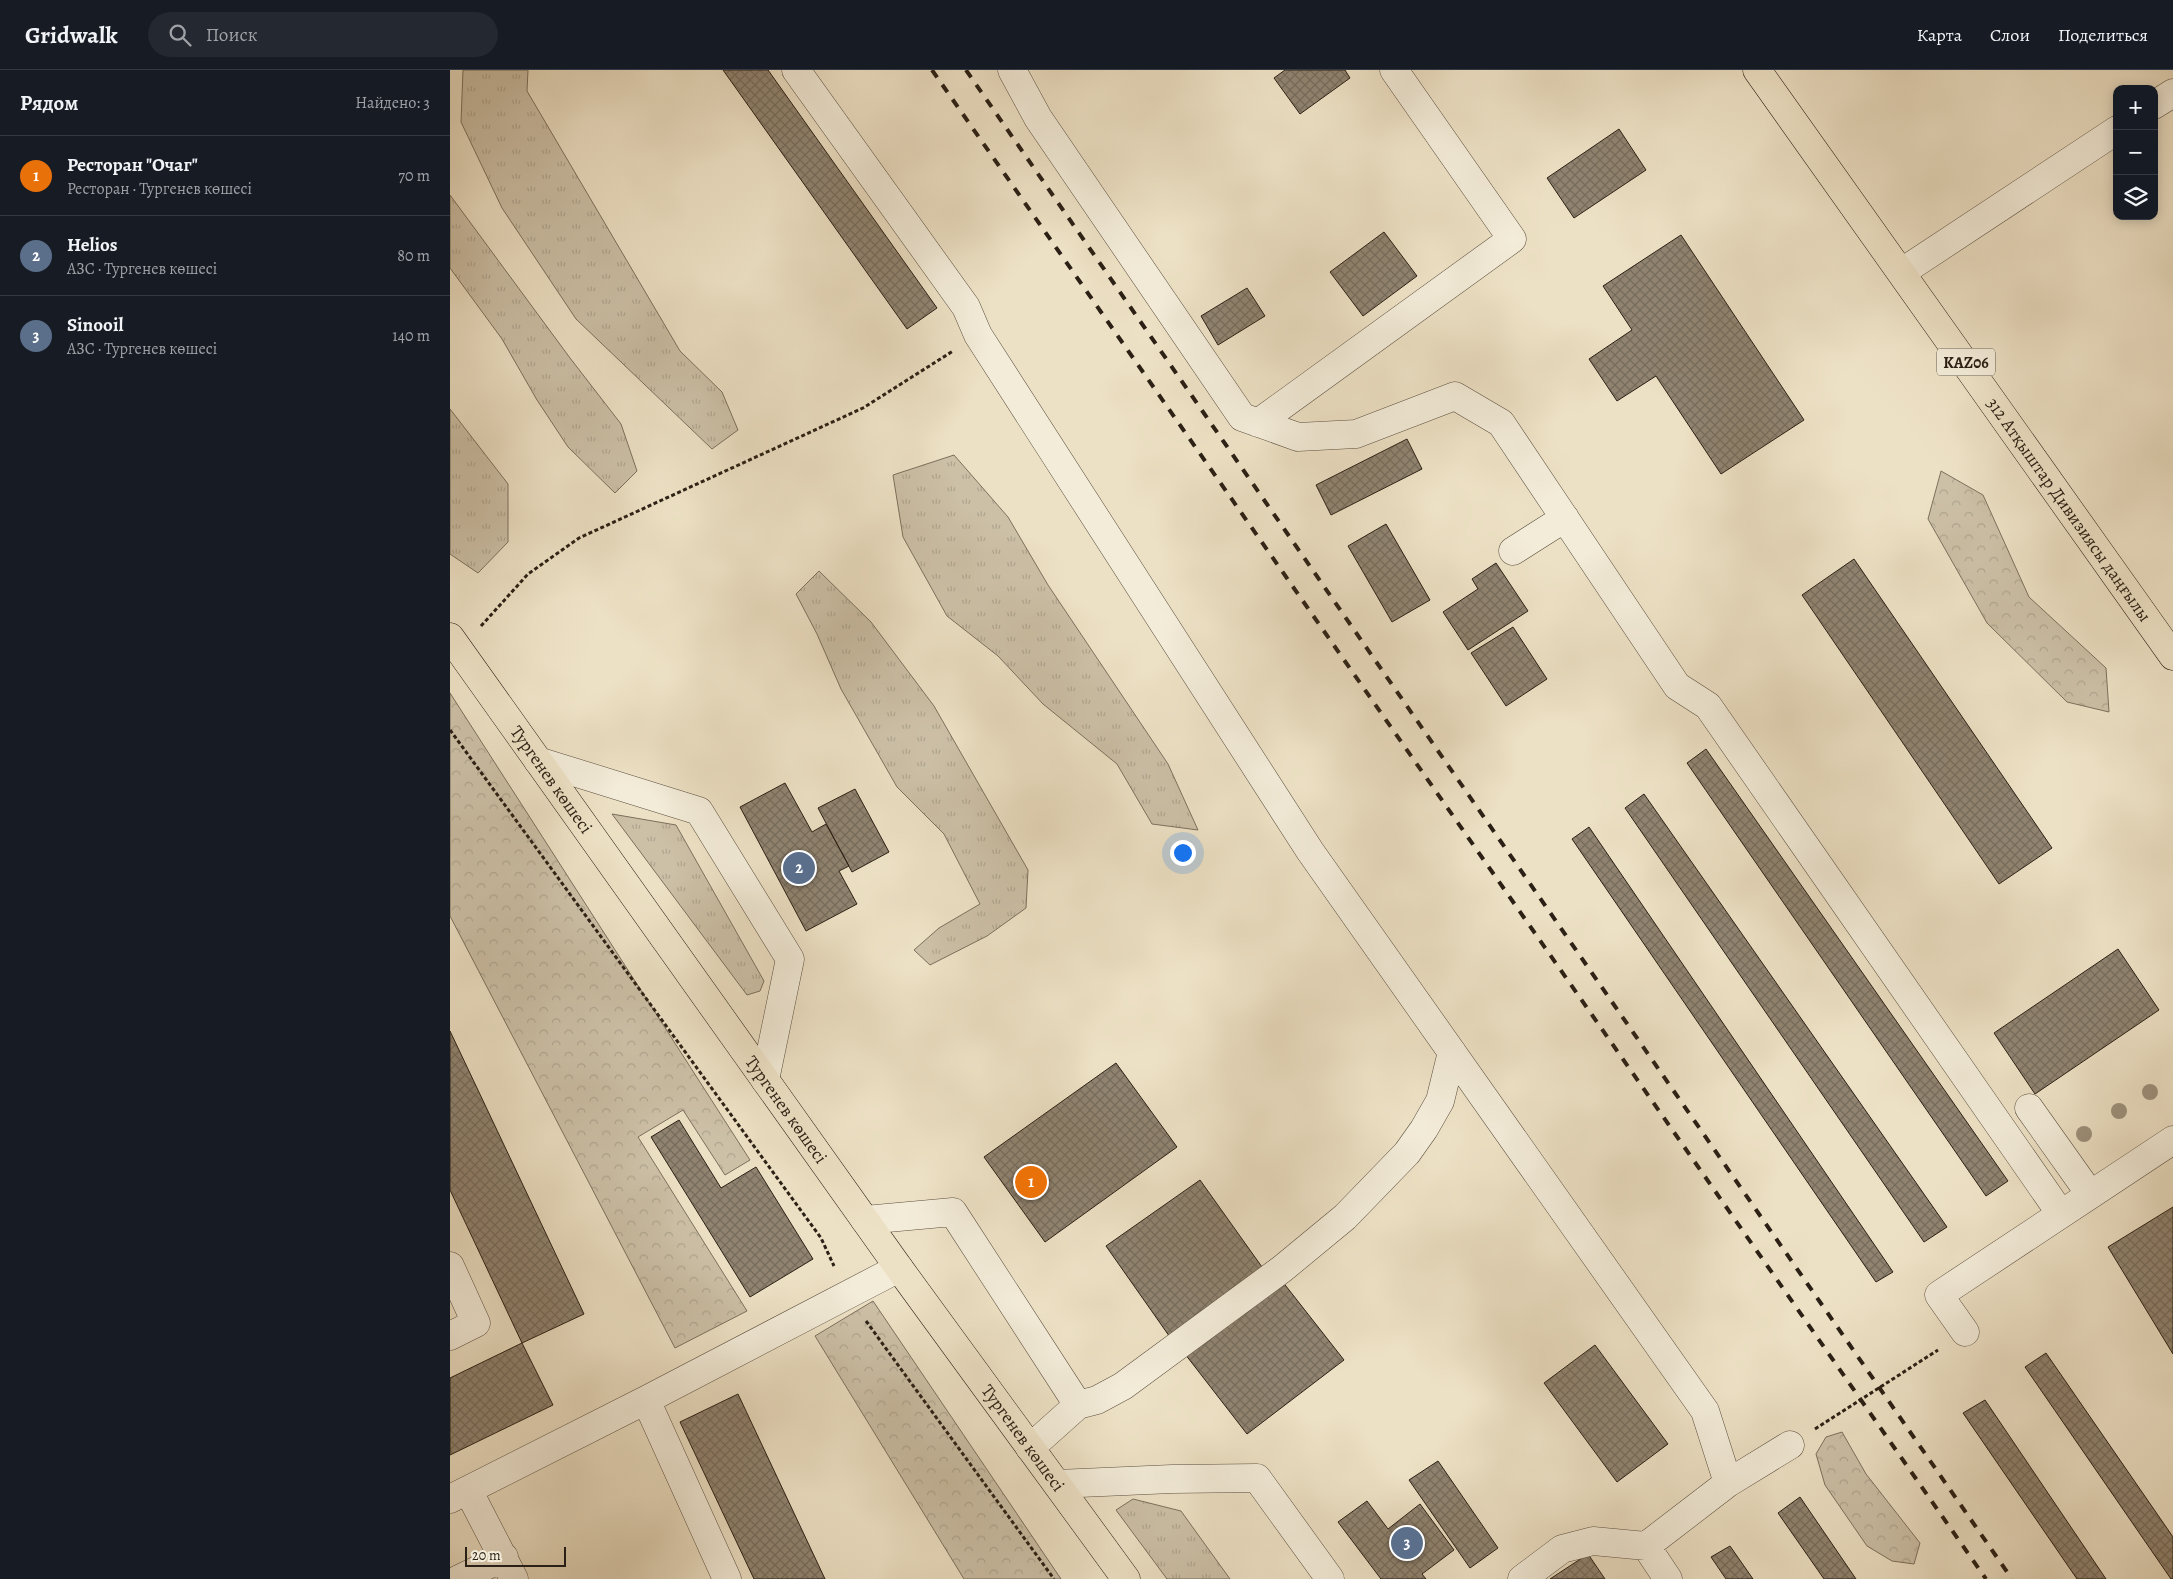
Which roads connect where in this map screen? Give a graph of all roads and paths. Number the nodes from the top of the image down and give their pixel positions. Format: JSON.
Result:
{"nodes":[{"id":1,"x":796,"y":70,"type":"edge"},
{"id":2,"x":1012,"y":70,"type":"edge"},
{"id":3,"x":1394,"y":70,"type":"edge"},
{"id":4,"x":1757,"y":70,"type":"edge"},
{"id":5,"x":2173,"y":93,"type":"edge"},
{"id":6,"x":2158,"y":102,"type":"edge"},
{"id":7,"x":2113,"y":133,"type":"edge"},
{"id":8,"x":1902,"y":272,"type":"junction"},
{"id":9,"x":978,"y":335,"type":"junction"},
{"id":10,"x":1258,"y":423,"type":"junction"},
{"id":11,"x":1565,"y":518,"type":"junction"},
{"id":12,"x":1513,"y":551,"type":"dead end"},
{"id":13,"x":455,"y":645,"type":"edge"},
{"id":14,"x":2173,"y":656,"type":"edge"},
{"id":15,"x":450,"y":730,"type":"edge"},
{"id":16,"x":538,"y":761,"type":"junction"},
{"id":17,"x":1452,"y":1052,"type":"junction"},
{"id":18,"x":766,"y":1080,"type":"junction"},
{"id":19,"x":2029,"y":1108,"type":"dead end"},
{"id":20,"x":2173,"y":1140,"type":"edge"},
{"id":21,"x":2090,"y":1194,"type":"junction"},
{"id":22,"x":2061,"y":1214,"type":"junction"},
{"id":23,"x":865,"y":1220,"type":"junction"},
{"id":24,"x":450,"y":1266,"type":"edge"},
{"id":25,"x":899,"y":1268,"type":"junction"},
{"id":26,"x":847,"y":1295,"type":"junction"},
{"id":27,"x":1965,"y":1332,"type":"joint"},
{"id":28,"x":450,"y":1336,"type":"edge"},
{"id":29,"x":646,"y":1400,"type":"junction"},
{"id":30,"x":1078,"y":1405,"type":"junction"},
{"id":31,"x":1790,"y":1445,"type":"joint"},
{"id":32,"x":1030,"y":1448,"type":"junction"},
{"id":33,"x":1728,"y":1483,"type":"junction"},
{"id":34,"x":1057,"y":1484,"type":"junction"},
{"id":35,"x":459,"y":1495,"type":"edge"},
{"id":36,"x":1646,"y":1546,"type":"junction"},
{"id":37,"x":509,"y":1568,"type":"edge"},
{"id":38,"x":458,"y":1579,"type":"edge"},
{"id":39,"x":727,"y":1579,"type":"edge"},
{"id":40,"x":1054,"y":1579,"type":"edge"},
{"id":41,"x":1126,"y":1579,"type":"edge"},
{"id":42,"x":1330,"y":1579,"type":"edge"},
{"id":43,"x":1522,"y":1579,"type":"edge"},
{"id":44,"x":1668,"y":1579,"type":"edge"}],
"edges":[{"from":1,"to":9,"type":"lane"},
{"from":2,"to":10,"type":"lane"},
{"from":3,"to":10,"type":"lane"},
{"from":4,"to":8,"type":"main road","name":"312 Атқыштар Дивизиясы даңғылы","number":"KАZ06"},
{"from":5,"to":6,"type":"lane"},
{"from":7,"to":8,"type":"lane"},
{"from":8,"to":14,"type":"main road","name":"312 Атқыштар Дивизиясы даңғылы","number":"KАZ06"},
{"from":9,"to":13,"type":"path"},
{"from":9,"to":17,"type":"lane"},
{"from":10,"to":11,"type":"lane"},
{"from":11,"to":12,"type":"lane"},
{"from":11,"to":22,"type":"lane"},
{"from":13,"to":16,"type":"main road","name":"Тургенев көшесі"},
{"from":15,"to":26,"type":"path"},
{"from":16,"to":18,"type":"main road","name":"Тургенев көшесі"},
{"from":16,"to":18,"type":"lane"},
{"from":17,"to":30,"type":"lane"},
{"from":17,"to":33,"type":"lane"},
{"from":18,"to":23,"type":"main road","name":"Тургенев көшесі"},
{"from":19,"to":21,"type":"lane"},
{"from":20,"to":21,"type":"lane"},
{"from":21,"to":22,"type":"lane"},
{"from":22,"to":27,"type":"lane"},
{"from":23,"to":25,"type":"main road","name":"Тургенев көшесі"},
{"from":23,"to":30,"type":"lane"},
{"from":24,"to":28,"type":"lane"},
{"from":25,"to":26,"type":"lane"},
{"from":25,"to":32,"type":"main road","name":"Тургенев көшесі"},
{"from":26,"to":29,"type":"lane"},
{"from":26,"to":40,"type":"path"},
{"from":27,"to":31,"type":"path"},
{"from":29,"to":35,"type":"lane"},
{"from":29,"to":39,"type":"lane"},
{"from":30,"to":32,"type":"lane"},
{"from":31,"to":33,"type":"lane"},
{"from":32,"to":34,"type":"main road","name":"Тургенев көшесі"},
{"from":33,"to":36,"type":"lane"},
{"from":34,"to":41,"type":"main road","name":"Тургенев көшесі"},
{"from":34,"to":42,"type":"lane"},
{"from":35,"to":37,"type":"lane"},
{"from":36,"to":43,"type":"lane"},
{"from":36,"to":44,"type":"lane"},
{"from":37,"to":38,"type":"lane"}]}
